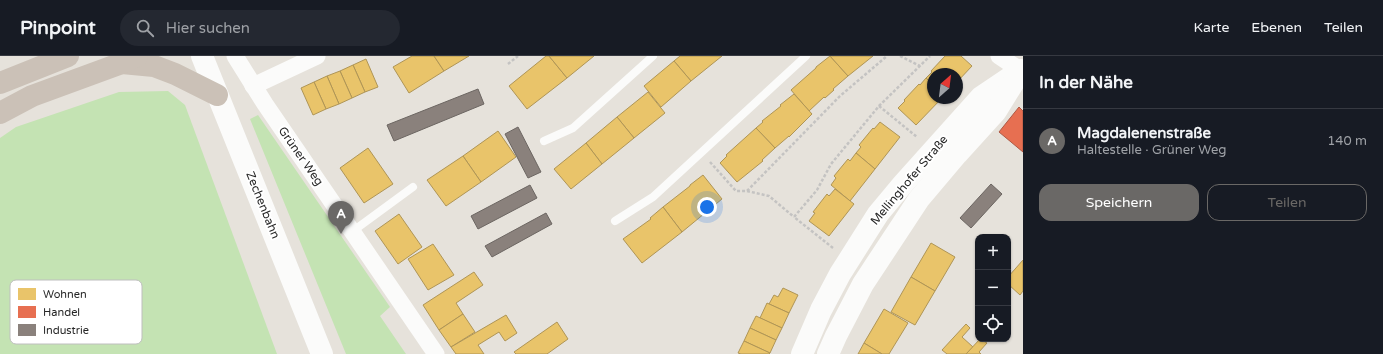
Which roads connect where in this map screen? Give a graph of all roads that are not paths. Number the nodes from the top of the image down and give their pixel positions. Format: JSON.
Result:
{"nodes":[{"id":1,"x":68,"y":56,"type":"edge"},
{"id":2,"x":202,"y":56,"type":"edge"},
{"id":3,"x":235,"y":56,"type":"edge"},
{"id":4,"x":317,"y":56,"type":"edge"},
{"id":5,"x":653,"y":56,"type":"edge"},
{"id":6,"x":806,"y":56,"type":"edge"},
{"id":7,"x":999,"y":56,"type":"edge"},
{"id":8,"x":130,"y":59,"type":"edge"},
{"id":9,"x":1022,"y":70,"type":"edge"},
{"id":10,"x":0,"y":83,"type":"edge"},
{"id":11,"x":253,"y":86,"type":"junction"},
{"id":12,"x":217,"y":95,"type":"junction"},
{"id":13,"x":0,"y":113,"type":"edge"},
{"id":14,"x":544,"y":141,"type":"dead end"},
{"id":15,"x":413,"y":187,"type":"dead end"},
{"id":16,"x":615,"y":221,"type":"dead end"},
{"id":17,"x":353,"y":231,"type":"junction"},
{"id":18,"x":322,"y":354,"type":"edge"},
{"id":19,"x":436,"y":354,"type":"edge"},
{"id":20,"x":802,"y":354,"type":"edge"},
{"id":21,"x":828,"y":354,"type":"edge"}],
"edges":[{"from":1,"to":10,"type":"highway"},
{"from":2,"to":12,"type":"main road","name":"Zechenbahn"},
{"from":3,"to":11,"type":"street","name":"Grüner Weg"},
{"from":4,"to":11,"type":"street"},
{"from":5,"to":14,"type":"lane"},
{"from":6,"to":16,"type":"lane"},
{"from":7,"to":9,"type":"street"},
{"from":8,"to":12,"type":"highway"},
{"from":8,"to":13,"type":"highway"},
{"from":9,"to":20,"type":"main road","name":"Mellinghofer Straße"},
{"from":9,"to":21,"type":"main road","name":"Mellinghofer Straße"},
{"from":11,"to":17,"type":"street","name":"Grüner Weg"},
{"from":12,"to":18,"type":"main road","name":"Zechenbahn"},
{"from":15,"to":17,"type":"lane"},
{"from":17,"to":19,"type":"street","name":"Grüner Weg"}]}
